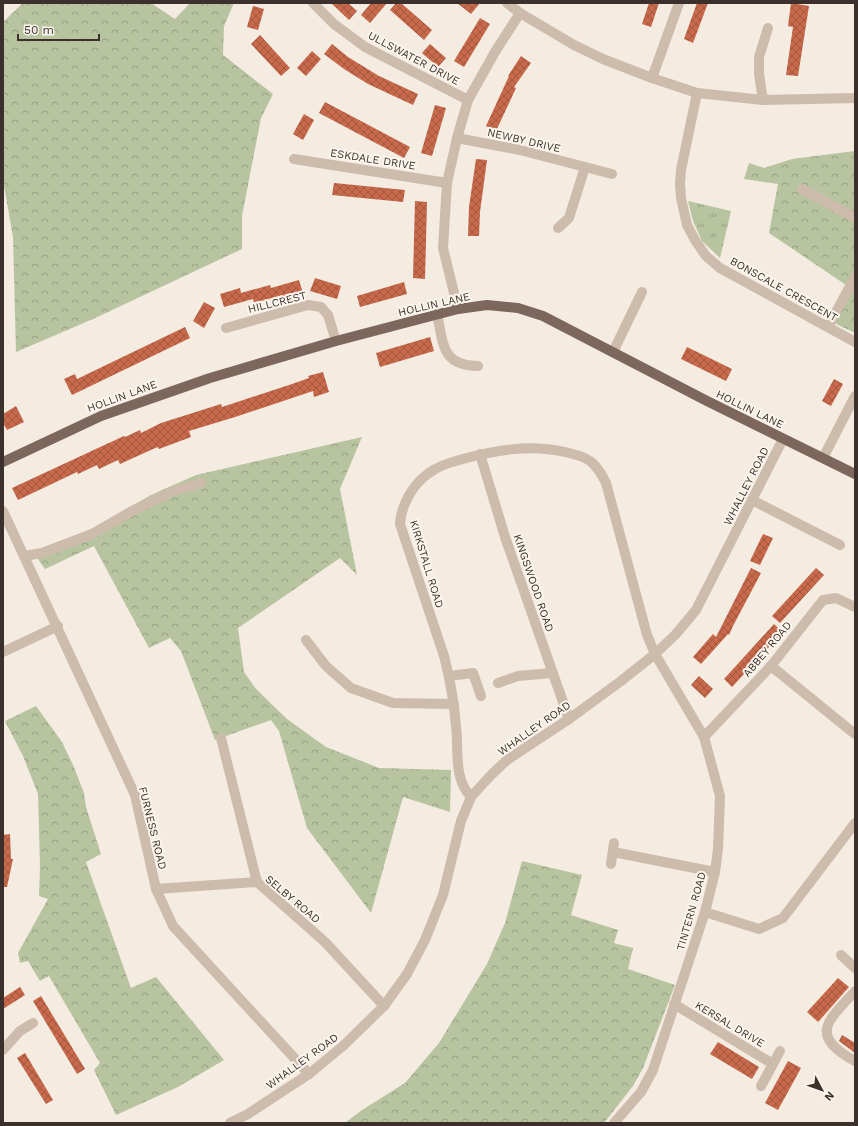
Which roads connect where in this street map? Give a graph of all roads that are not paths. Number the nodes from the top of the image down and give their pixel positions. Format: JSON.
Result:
{"nodes":[{"id":1,"x":313,"y":3,"type":"edge"},
{"id":2,"x":507,"y":3,"type":"edge"},
{"id":3,"x":679,"y":3,"type":"edge"},
{"id":4,"x":520,"y":13,"type":"junction"},
{"id":5,"x":768,"y":28,"type":"dead end"},
{"id":6,"x":652,"y":78,"type":"junction"},
{"id":7,"x":698,"y":93,"type":"junction"},
{"id":8,"x":855,"y":98,"type":"edge"},
{"id":9,"x":468,"y":100,"type":"junction"},
{"id":10,"x":764,"y":100,"type":"junction"},
{"id":11,"x":457,"y":138,"type":"junction"},
{"id":12,"x":294,"y":159,"type":"dead end"},
{"id":13,"x":585,"y":167,"type":"junction"},
{"id":14,"x":612,"y":174,"type":"dead end"},
{"id":15,"x":447,"y":182,"type":"junction"},
{"id":16,"x":802,"y":189,"type":"dead end"},
{"id":17,"x":855,"y":218,"type":"edge"},
{"id":18,"x":558,"y":228,"type":"dead end"},
{"id":19,"x":855,"y":277,"type":"edge"},
{"id":20,"x":642,"y":292,"type":"dead end"},
{"id":21,"x":458,"y":309,"type":"junction"},
{"id":22,"x":437,"y":314,"type":"junction"},
{"id":23,"x":828,"y":327,"type":"junction"},
{"id":24,"x":226,"y":328,"type":"dead end"},
{"id":25,"x":336,"y":341,"type":"junction"},
{"id":26,"x":855,"y":342,"type":"edge"},
{"id":27,"x":614,"y":352,"type":"junction"},
{"id":28,"x":478,"y":366,"type":"dead end"},
{"id":29,"x":855,"y":396,"type":"edge"},
{"id":30,"x":783,"y":439,"type":"junction"},
{"id":31,"x":480,"y":454,"type":"junction"},
{"id":32,"x":823,"y":458,"type":"junction"},
{"id":33,"x":3,"y":462,"type":"edge"},
{"id":34,"x":855,"y":474,"type":"edge"},
{"id":35,"x":201,"y":483,"type":"dead end"},
{"id":36,"x":752,"y":500,"type":"junction"},
{"id":37,"x":3,"y":511,"type":"edge"},
{"id":38,"x":840,"y":545,"type":"dead end"},
{"id":39,"x":24,"y":556,"type":"junction"},
{"id":40,"x":855,"y":607,"type":"edge"},
{"id":41,"x":58,"y":626,"type":"junction"},
{"id":42,"x":306,"y":640,"type":"dead end"},
{"id":43,"x":3,"y":652,"type":"edge"},
{"id":44,"x":655,"y":654,"type":"junction"},
{"id":45,"x":771,"y":666,"type":"junction"},
{"id":46,"x":552,"y":673,"type":"junction"},
{"id":47,"x":449,"y":676,"type":"junction"},
{"id":48,"x":498,"y":683,"type":"dead end"},
{"id":49,"x":481,"y":696,"type":"dead end"},
{"id":50,"x":454,"y":704,"type":"junction"},
{"id":51,"x":569,"y":719,"type":"junction"},
{"id":52,"x":855,"y":734,"type":"edge"},
{"id":53,"x":704,"y":736,"type":"junction"},
{"id":54,"x":221,"y":738,"type":"dead end"},
{"id":55,"x":471,"y":797,"type":"junction"},
{"id":56,"x":855,"y":823,"type":"edge"},
{"id":57,"x":611,"y":864,"type":"dead end"},
{"id":58,"x":715,"y":872,"type":"junction"},
{"id":59,"x":258,"y":882,"type":"junction"},
{"id":60,"x":156,"y":889,"type":"junction"},
{"id":61,"x":705,"y":912,"type":"junction"},
{"id":62,"x":841,"y":956,"type":"dead end"},
{"id":63,"x":855,"y":968,"type":"edge"},
{"id":64,"x":855,"y":991,"type":"edge"},
{"id":65,"x":674,"y":1004,"type":"junction"},
{"id":66,"x":384,"y":1006,"type":"junction"},
{"id":67,"x":33,"y":1023,"type":"dead end"},
{"id":68,"x":3,"y":1050,"type":"edge"},
{"id":69,"x":780,"y":1051,"type":"dead end"},
{"id":70,"x":855,"y":1061,"type":"edge"},
{"id":71,"x":773,"y":1064,"type":"junction"},
{"id":72,"x":309,"y":1074,"type":"junction"},
{"id":73,"x":761,"y":1086,"type":"dead end"},
{"id":74,"x":230,"y":1123,"type":"edge"},
{"id":75,"x":614,"y":1123,"type":"edge"}],
"edges":[{"from":1,"to":9,"type":"street","name":"ULLSWATER DRIVE"},
{"from":2,"to":4,"type":"street"},
{"from":3,"to":6,"type":"street"},
{"from":4,"to":6,"type":"street"},
{"from":4,"to":9,"type":"street"},
{"from":5,"to":10,"type":"street"},
{"from":6,"to":7,"type":"street"},
{"from":7,"to":10,"type":"street"},
{"from":7,"to":23,"type":"street","name":"BONSCALE CRESCENT"},
{"from":8,"to":10,"type":"street"},
{"from":9,"to":11,"type":"street"},
{"from":11,"to":13,"type":"street","name":"NEWBY DRIVE"},
{"from":11,"to":15,"type":"street"},
{"from":12,"to":15,"type":"street","name":"ESKDALE DRIVE"},
{"from":13,"to":14,"type":"street","name":"NEWBY DRIVE"},
{"from":13,"to":18,"type":"street"},
{"from":15,"to":21,"type":"street"},
{"from":16,"to":17,"type":"street"},
{"from":19,"to":23,"type":"street"},
{"from":20,"to":27,"type":"street"},
{"from":21,"to":22,"type":"main road","name":"HOLLIN LANE"},
{"from":21,"to":27,"type":"main road","name":"HOLLIN LANE"},
{"from":22,"to":25,"type":"main road","name":"HOLLIN LANE"},
{"from":22,"to":28,"type":"street"},
{"from":23,"to":26,"type":"street","name":"BONSCALE CRESCENT"},
{"from":24,"to":25,"type":"street","name":"HILLCREST"},
{"from":25,"to":33,"type":"main road","name":"HOLLIN LANE"},
{"from":27,"to":30,"type":"main road","name":"HOLLIN LANE"},
{"from":29,"to":32,"type":"street"},
{"from":30,"to":32,"type":"main road","name":"HOLLIN LANE"},
{"from":30,"to":36,"type":"street","name":"WHALLEY ROAD"},
{"from":31,"to":44,"type":"street","name":"KIRKSTALL ROAD"},
{"from":31,"to":46,"type":"street","name":"KINGSWOOD ROAD"},
{"from":31,"to":47,"type":"street","name":"KIRKSTALL ROAD"},
{"from":32,"to":34,"type":"main road","name":"HOLLIN LANE"},
{"from":35,"to":39,"type":"street"},
{"from":36,"to":38,"type":"street"},
{"from":36,"to":44,"type":"street","name":"WHALLEY ROAD"},
{"from":37,"to":39,"type":"street","name":"FURNESS ROAD"},
{"from":39,"to":41,"type":"street","name":"FURNESS ROAD"},
{"from":40,"to":45,"type":"street","name":"ABBEY ROAD"},
{"from":41,"to":43,"type":"street"},
{"from":41,"to":60,"type":"street","name":"FURNESS ROAD"},
{"from":42,"to":50,"type":"street"},
{"from":44,"to":51,"type":"street","name":"WHALLEY ROAD"},
{"from":44,"to":53,"type":"street","name":"TINTERN ROAD"},
{"from":45,"to":52,"type":"street"},
{"from":45,"to":53,"type":"street","name":"ABBEY ROAD"},
{"from":46,"to":48,"type":"street"},
{"from":46,"to":51,"type":"street","name":"KINGSWOOD ROAD"},
{"from":47,"to":49,"type":"street"},
{"from":47,"to":50,"type":"street","name":"KIRKSTALL ROAD"},
{"from":50,"to":55,"type":"street","name":"KIRKSTALL ROAD"},
{"from":51,"to":55,"type":"street","name":"WHALLEY ROAD"},
{"from":53,"to":58,"type":"street","name":"TINTERN ROAD"},
{"from":54,"to":59,"type":"street"},
{"from":55,"to":66,"type":"street","name":"WHALLEY ROAD"},
{"from":56,"to":61,"type":"street"},
{"from":57,"to":58,"type":"street"},
{"from":58,"to":61,"type":"street","name":"TINTERN ROAD"},
{"from":59,"to":60,"type":"street","name":"SELBY ROAD"},
{"from":59,"to":66,"type":"street","name":"SELBY ROAD"},
{"from":60,"to":72,"type":"street","name":"FURNESS ROAD"},
{"from":61,"to":65,"type":"street","name":"TINTERN ROAD"},
{"from":62,"to":63,"type":"street"},
{"from":64,"to":70,"type":"street"},
{"from":65,"to":71,"type":"street","name":"KERSAL DRIVE"},
{"from":65,"to":75,"type":"street","name":"TINTERN ROAD"},
{"from":66,"to":72,"type":"street","name":"WHALLEY ROAD"},
{"from":67,"to":68,"type":"street"},
{"from":69,"to":71,"type":"street"},
{"from":71,"to":73,"type":"street"},
{"from":72,"to":74,"type":"street","name":"WHALLEY ROAD"}]}
